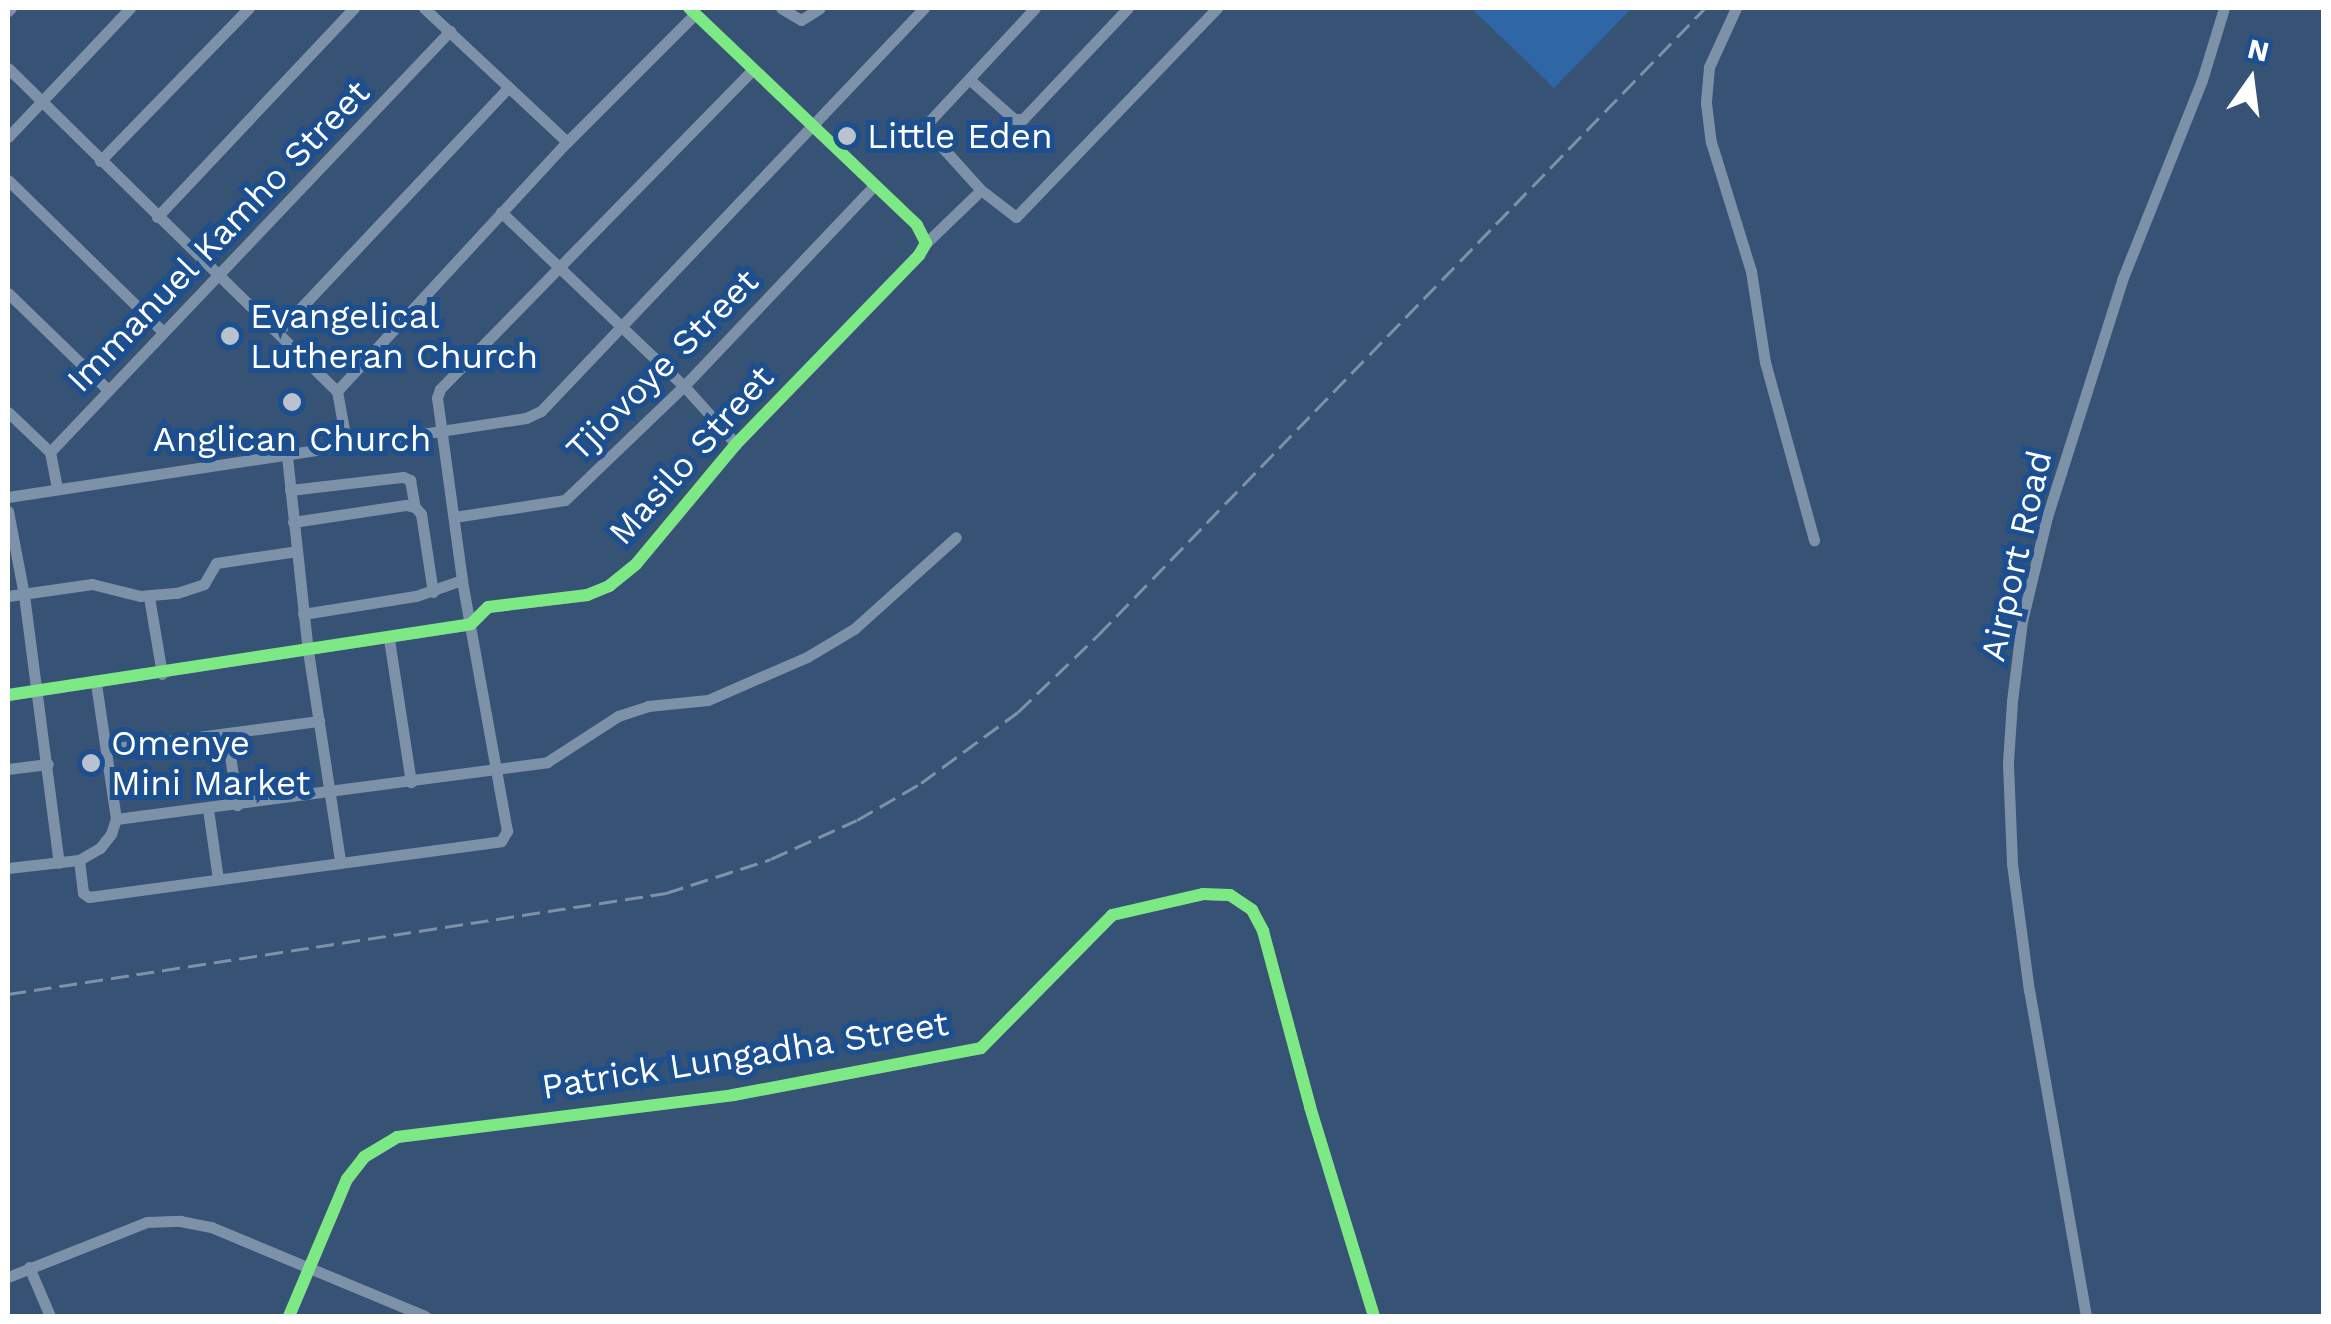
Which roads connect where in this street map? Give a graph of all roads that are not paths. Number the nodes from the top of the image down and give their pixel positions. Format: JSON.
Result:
{"nodes":[{"id":1,"x":130,"y":8,"type":"edge"},
{"id":2,"x":248,"y":8,"type":"edge"},
{"id":3,"x":354,"y":8,"type":"edge"},
{"id":4,"x":424,"y":8,"type":"edge"},
{"id":5,"x":781,"y":8,"type":"edge"},
{"id":6,"x":820,"y":8,"type":"edge"},
{"id":7,"x":924,"y":8,"type":"edge"},
{"id":8,"x":1035,"y":8,"type":"edge"},
{"id":9,"x":1128,"y":8,"type":"edge"},
{"id":10,"x":1217,"y":8,"type":"edge"},
{"id":11,"x":1736,"y":8,"type":"edge"},
{"id":12,"x":2224,"y":8,"type":"edge"},
{"id":13,"x":692,"y":11,"type":"edge"},
{"id":14,"x":450,"y":31,"type":"junction"},
{"id":15,"x":8,"y":68,"type":"edge"},
{"id":16,"x":752,"y":70,"type":"junction"},
{"id":17,"x":970,"y":78,"type":"junction"},
{"id":18,"x":508,"y":88,"type":"junction"},
{"id":19,"x":41,"y":102,"type":"junction"},
{"id":20,"x":812,"y":125,"type":"junction"},
{"id":21,"x":8,"y":137,"type":"edge"},
{"id":22,"x":568,"y":142,"type":"junction"},
{"id":23,"x":100,"y":162,"type":"junction"},
{"id":24,"x":8,"y":180,"type":"edge"},
{"id":25,"x":874,"y":186,"type":"junction"},
{"id":26,"x":981,"y":190,"type":"junction"},
{"id":27,"x":501,"y":212,"type":"junction"},
{"id":28,"x":156,"y":217,"type":"junction"},
{"id":29,"x":926,"y":243,"type":"junction"},
{"id":30,"x":561,"y":268,"type":"junction"},
{"id":31,"x":219,"y":275,"type":"junction"},
{"id":32,"x":8,"y":293,"type":"edge"},
{"id":33,"x":621,"y":326,"type":"junction"},
{"id":34,"x":163,"y":332,"type":"junction"},
{"id":35,"x":278,"y":332,"type":"junction"},
{"id":36,"x":684,"y":386,"type":"junction"},
{"id":37,"x":108,"y":390,"type":"junction"},
{"id":38,"x":337,"y":391,"type":"junction"},
{"id":39,"x":8,"y":412,"type":"edge"},
{"id":40,"x":441,"y":431,"type":"junction"},
{"id":41,"x":736,"y":444,"type":"junction"},
{"id":42,"x":347,"y":446,"type":"junction"},
{"id":43,"x":50,"y":452,"type":"junction"},
{"id":44,"x":287,"y":456,"type":"junction"},
{"id":45,"x":57,"y":488,"type":"junction"},
{"id":46,"x":290,"y":490,"type":"junction"},
{"id":47,"x":8,"y":497,"type":"edge"},
{"id":48,"x":416,"y":507,"type":"junction"},
{"id":49,"x":8,"y":511,"type":"edge"},
{"id":50,"x":454,"y":517,"type":"junction"},
{"id":51,"x":293,"y":522,"type":"junction"},
{"id":52,"x":956,"y":537,"type":"dead end"},
{"id":53,"x":1814,"y":540,"type":"dead end"},
{"id":54,"x":296,"y":551,"type":"junction"},
{"id":55,"x":462,"y":580,"type":"junction"},
{"id":56,"x":433,"y":592,"type":"junction"},
{"id":57,"x":24,"y":595,"type":"junction"},
{"id":58,"x":8,"y":596,"type":"edge"},
{"id":59,"x":149,"y":597,"type":"junction"},
{"id":60,"x":303,"y":614,"type":"junction"},
{"id":61,"x":471,"y":624,"type":"junction"},
{"id":62,"x":389,"y":639,"type":"junction"},
{"id":63,"x":308,"y":651,"type":"junction"},
{"id":64,"x":162,"y":674,"type":"junction"},
{"id":65,"x":96,"y":683,"type":"junction"},
{"id":66,"x":38,"y":691,"type":"junction"},
{"id":67,"x":8,"y":695,"type":"edge"},
{"id":68,"x":319,"y":721,"type":"junction"},
{"id":69,"x":227,"y":733,"type":"junction"},
{"id":70,"x":108,"y":750,"type":"junction"},
{"id":71,"x":48,"y":764,"type":"junction"},
{"id":72,"x":8,"y":769,"type":"edge"},
{"id":73,"x":494,"y":771,"type":"junction"},
{"id":74,"x":411,"y":782,"type":"junction"},
{"id":75,"x":330,"y":792,"type":"junction"},
{"id":76,"x":237,"y":804,"type":"junction"},
{"id":77,"x":208,"y":809,"type":"junction"},
{"id":78,"x":116,"y":819,"type":"junction"},
{"id":79,"x":79,"y":860,"type":"junction"},
{"id":80,"x":340,"y":860,"type":"junction"},
{"id":81,"x":59,"y":863,"type":"junction"},
{"id":82,"x":8,"y":868,"type":"edge"},
{"id":83,"x":218,"y":879,"type":"junction"},
{"id":84,"x":29,"y":1268,"type":"junction"},
{"id":85,"x":312,"y":1268,"type":"junction"},
{"id":86,"x":8,"y":1277,"type":"edge"},
{"id":87,"x":50,"y":1316,"type":"edge"},
{"id":88,"x":290,"y":1316,"type":"edge"},
{"id":89,"x":425,"y":1316,"type":"edge"},
{"id":90,"x":1374,"y":1316,"type":"edge"},
{"id":91,"x":2086,"y":1316,"type":"edge"}],
"edges":[{"from":1,"to":19,"type":"street"},
{"from":2,"to":23,"type":"street"},
{"from":3,"to":28,"type":"street"},
{"from":4,"to":14,"type":"street"},
{"from":5,"to":6,"type":"street"},
{"from":7,"to":20,"type":"street"},
{"from":8,"to":17,"type":"street"},
{"from":9,"to":17,"type":"street"},
{"from":10,"to":26,"type":"street"},
{"from":11,"to":53,"type":"street"},
{"from":12,"to":91,"type":"street","name":"Airport Road"},
{"from":13,"to":16,"type":"street"},
{"from":13,"to":22,"type":"street"},
{"from":14,"to":18,"type":"street"},
{"from":14,"to":31,"type":"street","name":"Immanuel Kamho Street"},
{"from":15,"to":19,"type":"street"},
{"from":16,"to":20,"type":"street"},
{"from":16,"to":30,"type":"street"},
{"from":17,"to":26,"type":"street"},
{"from":18,"to":22,"type":"street"},
{"from":18,"to":35,"type":"street"},
{"from":19,"to":21,"type":"street"},
{"from":19,"to":23,"type":"street"},
{"from":20,"to":25,"type":"street"},
{"from":20,"to":33,"type":"street"},
{"from":22,"to":27,"type":"street"},
{"from":23,"to":28,"type":"street"},
{"from":24,"to":34,"type":"street"},
{"from":25,"to":29,"type":"street"},
{"from":25,"to":36,"type":"street","name":"Tjiovoye Street"},
{"from":26,"to":29,"type":"street","name":"Masilo Street"},
{"from":27,"to":30,"type":"street"},
{"from":27,"to":38,"type":"street"},
{"from":28,"to":31,"type":"street"},
{"from":29,"to":41,"type":"street","name":"Masilo Street"},
{"from":30,"to":33,"type":"street"},
{"from":30,"to":40,"type":"street"},
{"from":31,"to":34,"type":"street","name":"Immanuel Kamho Street"},
{"from":31,"to":35,"type":"street"},
{"from":32,"to":37,"type":"street"},
{"from":33,"to":36,"type":"street"},
{"from":33,"to":40,"type":"street"},
{"from":34,"to":37,"type":"street","name":"Immanuel Kamho Street"},
{"from":35,"to":38,"type":"street"},
{"from":36,"to":41,"type":"street"},
{"from":36,"to":50,"type":"street","name":"Tjiovoye Street"},
{"from":37,"to":43,"type":"street","name":"Immanuel Kamho Street"},
{"from":38,"to":42,"type":"street"},
{"from":39,"to":43,"type":"street"},
{"from":40,"to":42,"type":"street"},
{"from":40,"to":50,"type":"street"},
{"from":41,"to":61,"type":"street","name":"Masilo Street"},
{"from":42,"to":44,"type":"street"},
{"from":43,"to":45,"type":"street"},
{"from":44,"to":45,"type":"street"},
{"from":44,"to":46,"type":"street"},
{"from":45,"to":47,"type":"street"},
{"from":46,"to":48,"type":"street"},
{"from":46,"to":51,"type":"street"},
{"from":48,"to":51,"type":"street"},
{"from":48,"to":56,"type":"street"},
{"from":49,"to":57,"type":"street"},
{"from":50,"to":55,"type":"street"},
{"from":51,"to":54,"type":"street"},
{"from":52,"to":73,"type":"street"},
{"from":54,"to":59,"type":"street"},
{"from":54,"to":60,"type":"street"},
{"from":55,"to":56,"type":"street"},
{"from":55,"to":61,"type":"street"},
{"from":56,"to":60,"type":"street"},
{"from":57,"to":58,"type":"street"},
{"from":57,"to":59,"type":"street"},
{"from":57,"to":66,"type":"street"},
{"from":59,"to":64,"type":"street"},
{"from":60,"to":63,"type":"street"},
{"from":61,"to":62,"type":"street","name":"Masilo Street"},
{"from":61,"to":73,"type":"street"},
{"from":62,"to":63,"type":"street","name":"Masilo Street"},
{"from":62,"to":74,"type":"street"},
{"from":63,"to":64,"type":"street","name":"Masilo Street"},
{"from":63,"to":68,"type":"street"},
{"from":64,"to":65,"type":"street","name":"Masilo Street"},
{"from":65,"to":66,"type":"street","name":"Masilo Street"},
{"from":65,"to":70,"type":"street"},
{"from":66,"to":67,"type":"street","name":"Masilo Street"},
{"from":66,"to":71,"type":"street"},
{"from":68,"to":69,"type":"street"},
{"from":68,"to":75,"type":"street"},
{"from":69,"to":70,"type":"street"},
{"from":69,"to":76,"type":"street"},
{"from":70,"to":78,"type":"street"},
{"from":71,"to":72,"type":"street"},
{"from":71,"to":81,"type":"street"},
{"from":73,"to":74,"type":"street"},
{"from":73,"to":80,"type":"street"},
{"from":74,"to":75,"type":"street"},
{"from":75,"to":76,"type":"street"},
{"from":75,"to":80,"type":"street"},
{"from":76,"to":77,"type":"street"},
{"from":77,"to":78,"type":"street"},
{"from":77,"to":83,"type":"street"},
{"from":78,"to":79,"type":"street"},
{"from":79,"to":81,"type":"street"},
{"from":79,"to":83,"type":"street"},
{"from":80,"to":83,"type":"street"},
{"from":81,"to":82,"type":"street"},
{"from":84,"to":85,"type":"street"},
{"from":84,"to":86,"type":"street"},
{"from":84,"to":87,"type":"street"},
{"from":85,"to":88,"type":"street","name":"Patrick Lungadha Street"},
{"from":85,"to":89,"type":"street"},
{"from":85,"to":90,"type":"street","name":"Patrick Lungadha Street"}]}
